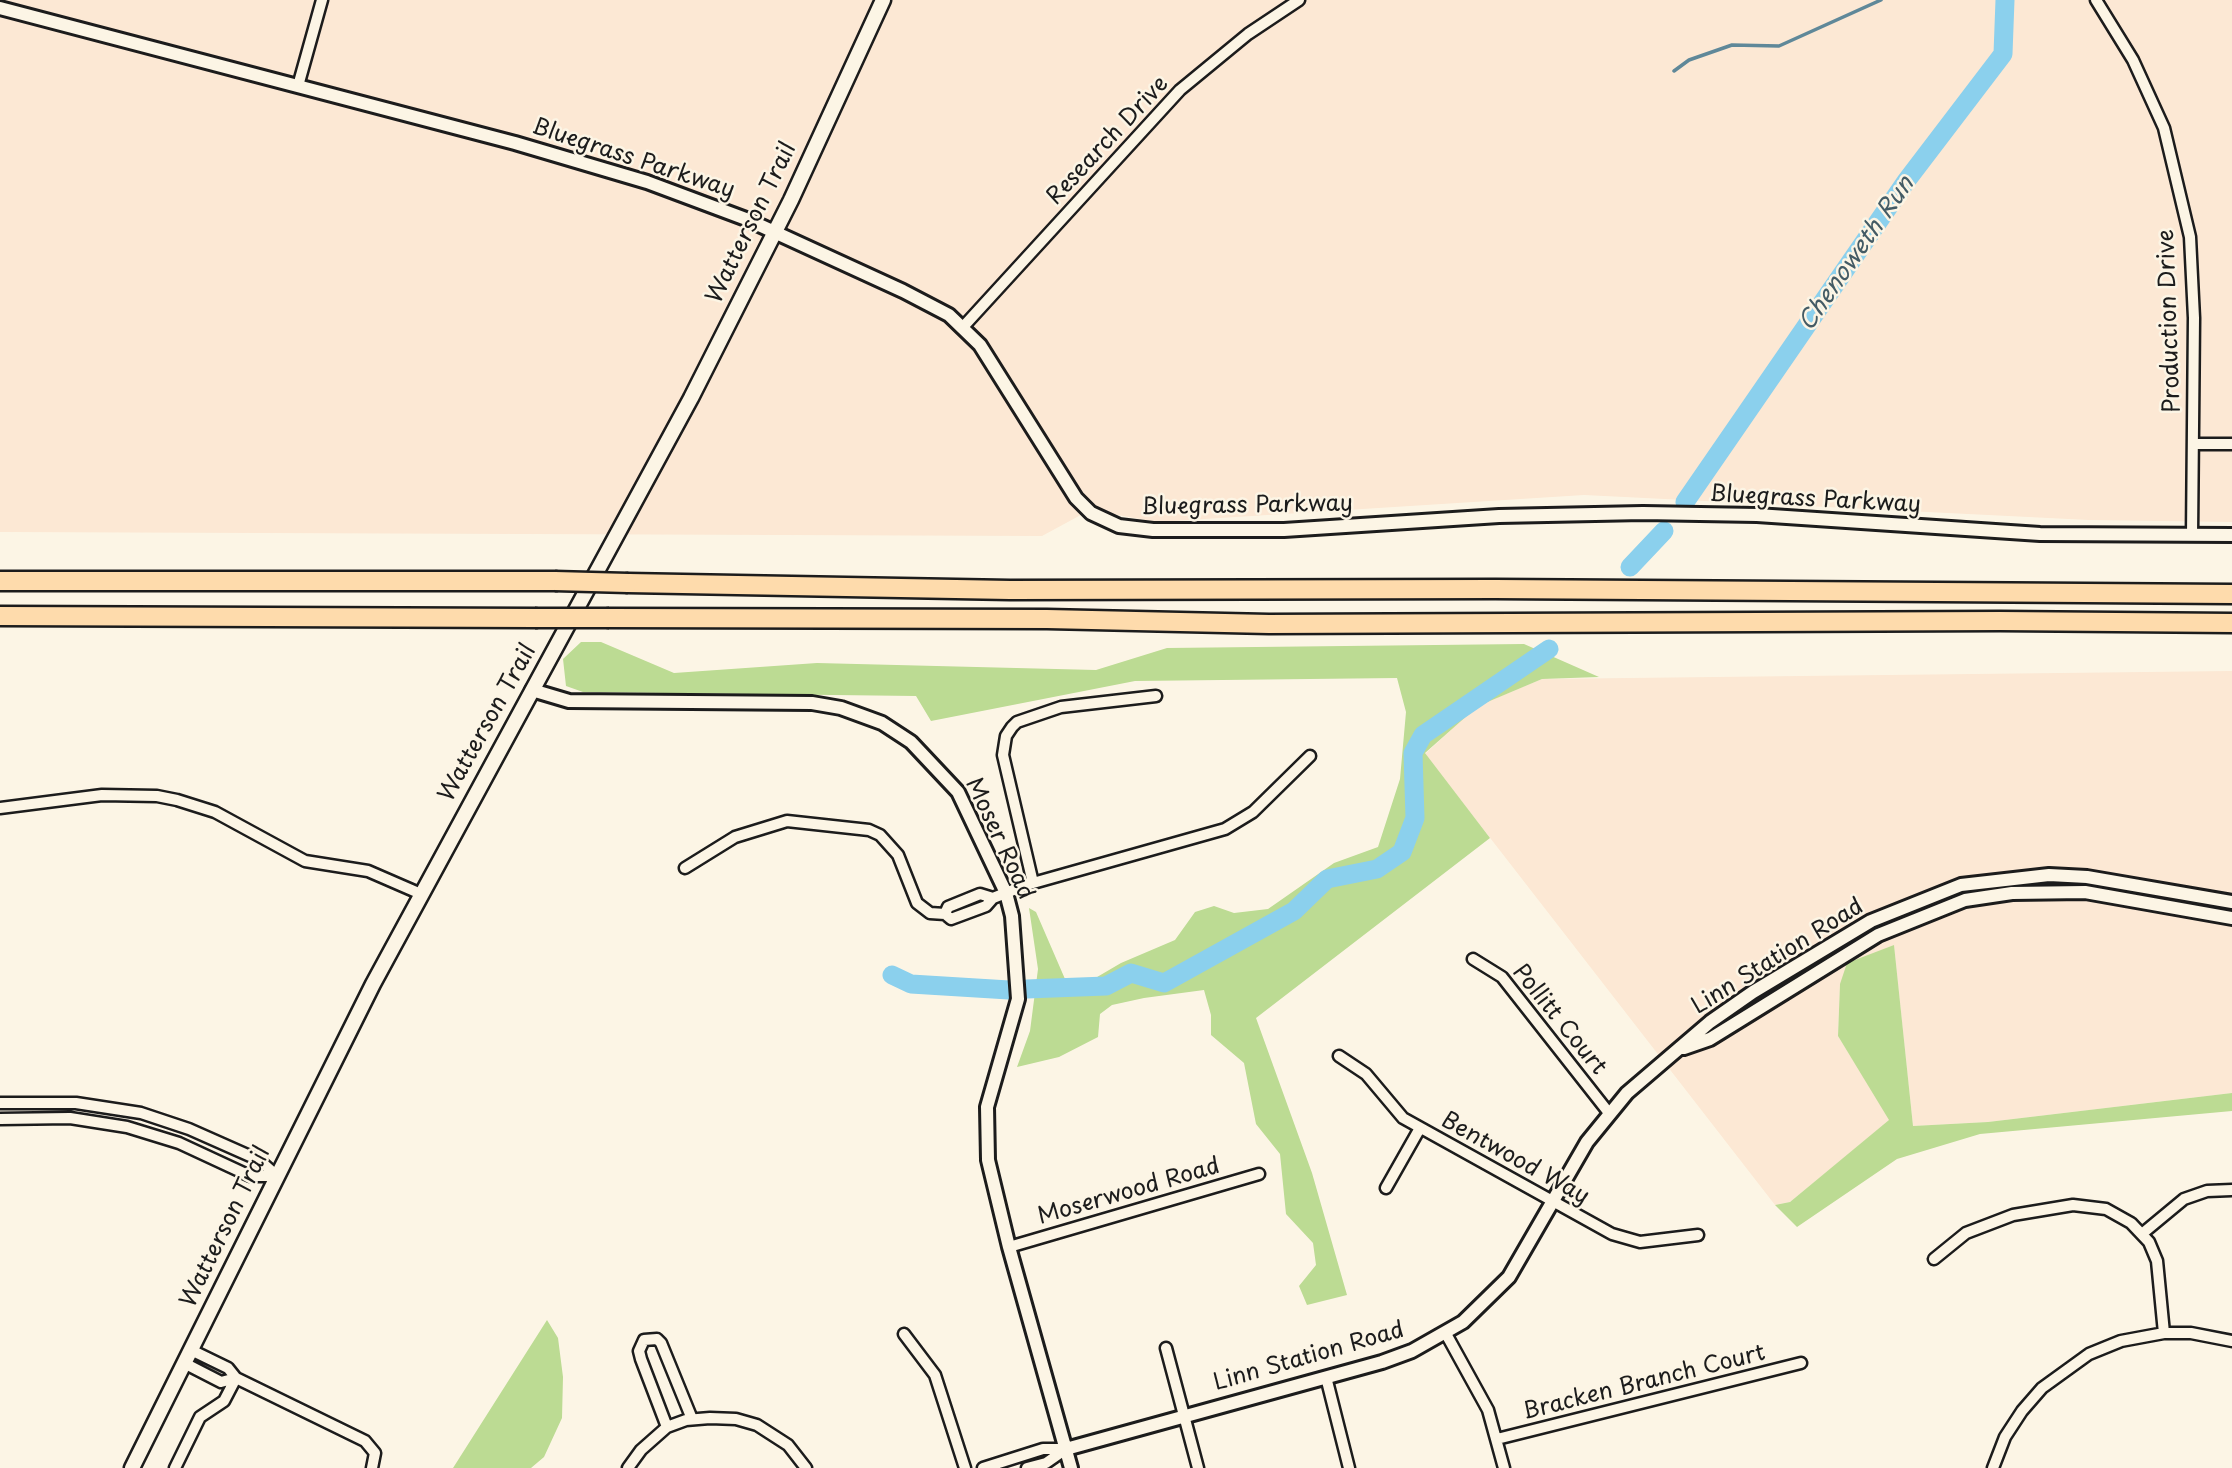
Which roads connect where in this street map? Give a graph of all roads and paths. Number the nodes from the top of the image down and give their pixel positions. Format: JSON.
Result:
{"nodes":[{"id":1,"x":322,"y":0,"type":"edge"},
{"id":2,"x":883,"y":0,"type":"edge"},
{"id":3,"x":1299,"y":0,"type":"edge"},
{"id":4,"x":2096,"y":0,"type":"edge"},
{"id":5,"x":0,"y":8,"type":"edge"},
{"id":6,"x":298,"y":86,"type":"junction"},
{"id":7,"x":774,"y":233,"type":"junction"},
{"id":8,"x":963,"y":327,"type":"junction"},
{"id":9,"x":2193,"y":444,"type":"junction"},
{"id":10,"x":2232,"y":444,"type":"edge"},
{"id":11,"x":2192,"y":535,"type":"junction"},
{"id":12,"x":2232,"y":535,"type":"edge"},
{"id":13,"x":0,"y":579,"type":"edge"},
{"id":14,"x":2232,"y":594,"type":"edge"},
{"id":15,"x":0,"y":616,"type":"edge"},
{"id":16,"x":2232,"y":623,"type":"edge"},
{"id":17,"x":532,"y":690,"type":"junction"},
{"id":18,"x":1156,"y":696,"type":"dead end"},
{"id":19,"x":1310,"y":756,"type":"dead end"},
{"id":20,"x":0,"y":808,"type":"edge"},
{"id":21,"x":685,"y":868,"type":"dead end"},
{"id":22,"x":1033,"y":883,"type":"junction"},
{"id":23,"x":1006,"y":893,"type":"junction"},
{"id":24,"x":421,"y":894,"type":"junction"},
{"id":25,"x":2232,"y":902,"type":"edge"},
{"id":26,"x":2232,"y":918,"type":"edge"},
{"id":27,"x":1473,"y":959,"type":"dead end"},
{"id":28,"x":1680,"y":1049,"type":"junction"},
{"id":29,"x":1339,"y":1056,"type":"dead end"},
{"id":30,"x":0,"y":1103,"type":"edge"},
{"id":31,"x":1609,"y":1113,"type":"junction"},
{"id":32,"x":0,"y":1119,"type":"edge"},
{"id":33,"x":1420,"y":1128,"type":"junction"},
{"id":34,"x":1259,"y":1174,"type":"dead end"},
{"id":35,"x":277,"y":1176,"type":"junction"},
{"id":36,"x":1385,"y":1188,"type":"dead end"},
{"id":37,"x":2232,"y":1190,"type":"edge"},
{"id":38,"x":1552,"y":1201,"type":"junction"},
{"id":39,"x":2143,"y":1233,"type":"junction"},
{"id":40,"x":1698,"y":1235,"type":"dead end"},
{"id":41,"x":1009,"y":1247,"type":"junction"},
{"id":42,"x":1934,"y":1259,"type":"dead end"},
{"id":43,"x":1446,"y":1332,"type":"junction"},
{"id":44,"x":904,"y":1334,"type":"dead end"},
{"id":45,"x":2164,"y":1334,"type":"junction"},
{"id":46,"x":2232,"y":1341,"type":"edge"},
{"id":47,"x":1166,"y":1348,"type":"dead end"},
{"id":48,"x":191,"y":1350,"type":"junction"},
{"id":49,"x":184,"y":1363,"type":"junction"},
{"id":50,"x":1801,"y":1363,"type":"dead end"},
{"id":51,"x":1326,"y":1377,"type":"junction"},
{"id":52,"x":236,"y":1378,"type":"junction"},
{"id":53,"x":1184,"y":1415,"type":"junction"},
{"id":54,"x":692,"y":1419,"type":"junction"},
{"id":55,"x":667,"y":1427,"type":"junction"},
{"id":56,"x":1497,"y":1440,"type":"junction"},
{"id":57,"x":1066,"y":1449,"type":"junction"},
{"id":58,"x":132,"y":1468,"type":"edge"},
{"id":59,"x":174,"y":1468,"type":"edge"},
{"id":60,"x":372,"y":1468,"type":"edge"},
{"id":61,"x":628,"y":1468,"type":"edge"},
{"id":62,"x":806,"y":1468,"type":"edge"},
{"id":63,"x":965,"y":1468,"type":"edge"},
{"id":64,"x":983,"y":1468,"type":"edge"},
{"id":65,"x":1027,"y":1468,"type":"edge"},
{"id":66,"x":1071,"y":1468,"type":"edge"},
{"id":67,"x":1198,"y":1468,"type":"edge"},
{"id":68,"x":1349,"y":1468,"type":"edge"},
{"id":69,"x":1504,"y":1468,"type":"edge"},
{"id":70,"x":1993,"y":1468,"type":"edge"}],
"edges":[{"from":1,"to":6,"type":"street"},
{"from":2,"to":7,"type":"main road","name":"Watterson Trail"},
{"from":3,"to":8,"type":"street","name":"Research Drive"},
{"from":4,"to":9,"type":"street","name":"Production Drive"},
{"from":5,"to":6,"type":"street","name":"Bluegrass Parkway"},
{"from":6,"to":7,"type":"street","name":"Bluegrass Parkway"},
{"from":7,"to":8,"type":"street","name":"Bluegrass Parkway"},
{"from":7,"to":17,"type":"main road","name":"Watterson Trail"},
{"from":8,"to":11,"type":"street","name":"Bluegrass Parkway"},
{"from":9,"to":10,"type":"street"},
{"from":9,"to":11,"type":"street","name":"Production Drive"},
{"from":11,"to":12,"type":"street","name":"Bluegrass Parkway"},
{"from":13,"to":14,"type":"highway","bridge":true},
{"from":15,"to":16,"type":"highway","bridge":true},
{"from":17,"to":23,"type":"street","name":"Moser Road"},
{"from":17,"to":24,"type":"main road","name":"Watterson Trail"},
{"from":18,"to":22,"type":"street"},
{"from":19,"to":22,"type":"street"},
{"from":20,"to":24,"type":"street"},
{"from":21,"to":23,"type":"street"},
{"from":22,"to":23,"type":"street"},
{"from":23,"to":41,"type":"street","name":"Moser Road"},
{"from":24,"to":35,"type":"main road","name":"Watterson Trail"},
{"from":25,"to":28,"type":"street","name":"Linn Station Road"},
{"from":26,"to":28,"type":"street","name":"Linn Station Road"},
{"from":27,"to":31,"type":"street","name":"Pollitt Court"},
{"from":28,"to":31,"type":"street","name":"Linn Station Road"},
{"from":29,"to":33,"type":"street","name":"Bentwood Way"},
{"from":30,"to":35,"type":"street"},
{"from":31,"to":38,"type":"street","name":"Linn Station Road"},
{"from":32,"to":35,"type":"street"},
{"from":33,"to":36,"type":"street"},
{"from":33,"to":38,"type":"street","name":"Bentwood Way"},
{"from":34,"to":41,"type":"street","name":"Moserwood Road"},
{"from":35,"to":48,"type":"main road","name":"Watterson Trail"},
{"from":37,"to":39,"type":"street"},
{"from":38,"to":40,"type":"street","name":"Bentwood Way"},
{"from":38,"to":43,"type":"street","name":"Linn Station Road"},
{"from":39,"to":42,"type":"street"},
{"from":39,"to":45,"type":"street"},
{"from":41,"to":57,"type":"street","name":"Moser Road"},
{"from":43,"to":51,"type":"street","name":"Linn Station Road"},
{"from":43,"to":56,"type":"street"},
{"from":44,"to":63,"type":"street"},
{"from":45,"to":46,"type":"street"},
{"from":45,"to":70,"type":"street"},
{"from":47,"to":53,"type":"street"},
{"from":48,"to":49,"type":"main road","name":"Watterson Trail"},
{"from":48,"to":52,"type":"street"},
{"from":49,"to":52,"type":"street"},
{"from":49,"to":58,"type":"main road","name":"Watterson Trail"},
{"from":50,"to":56,"type":"street","name":"Bracken Branch Court"},
{"from":51,"to":53,"type":"street","name":"Linn Station Road"},
{"from":51,"to":68,"type":"street"},
{"from":52,"to":59,"type":"street"},
{"from":52,"to":60,"type":"street"},
{"from":53,"to":57,"type":"street","name":"Linn Station Road"},
{"from":53,"to":67,"type":"street"},
{"from":54,"to":55,"type":"street"},
{"from":54,"to":55,"type":"street"},
{"from":54,"to":62,"type":"street"},
{"from":55,"to":61,"type":"street"},
{"from":56,"to":69,"type":"street"},
{"from":57,"to":64,"type":"street","name":"Linn Station Road"},
{"from":57,"to":65,"type":"street","name":"Linn Station Road"},
{"from":57,"to":66,"type":"street","name":"Moser Road"}]}
